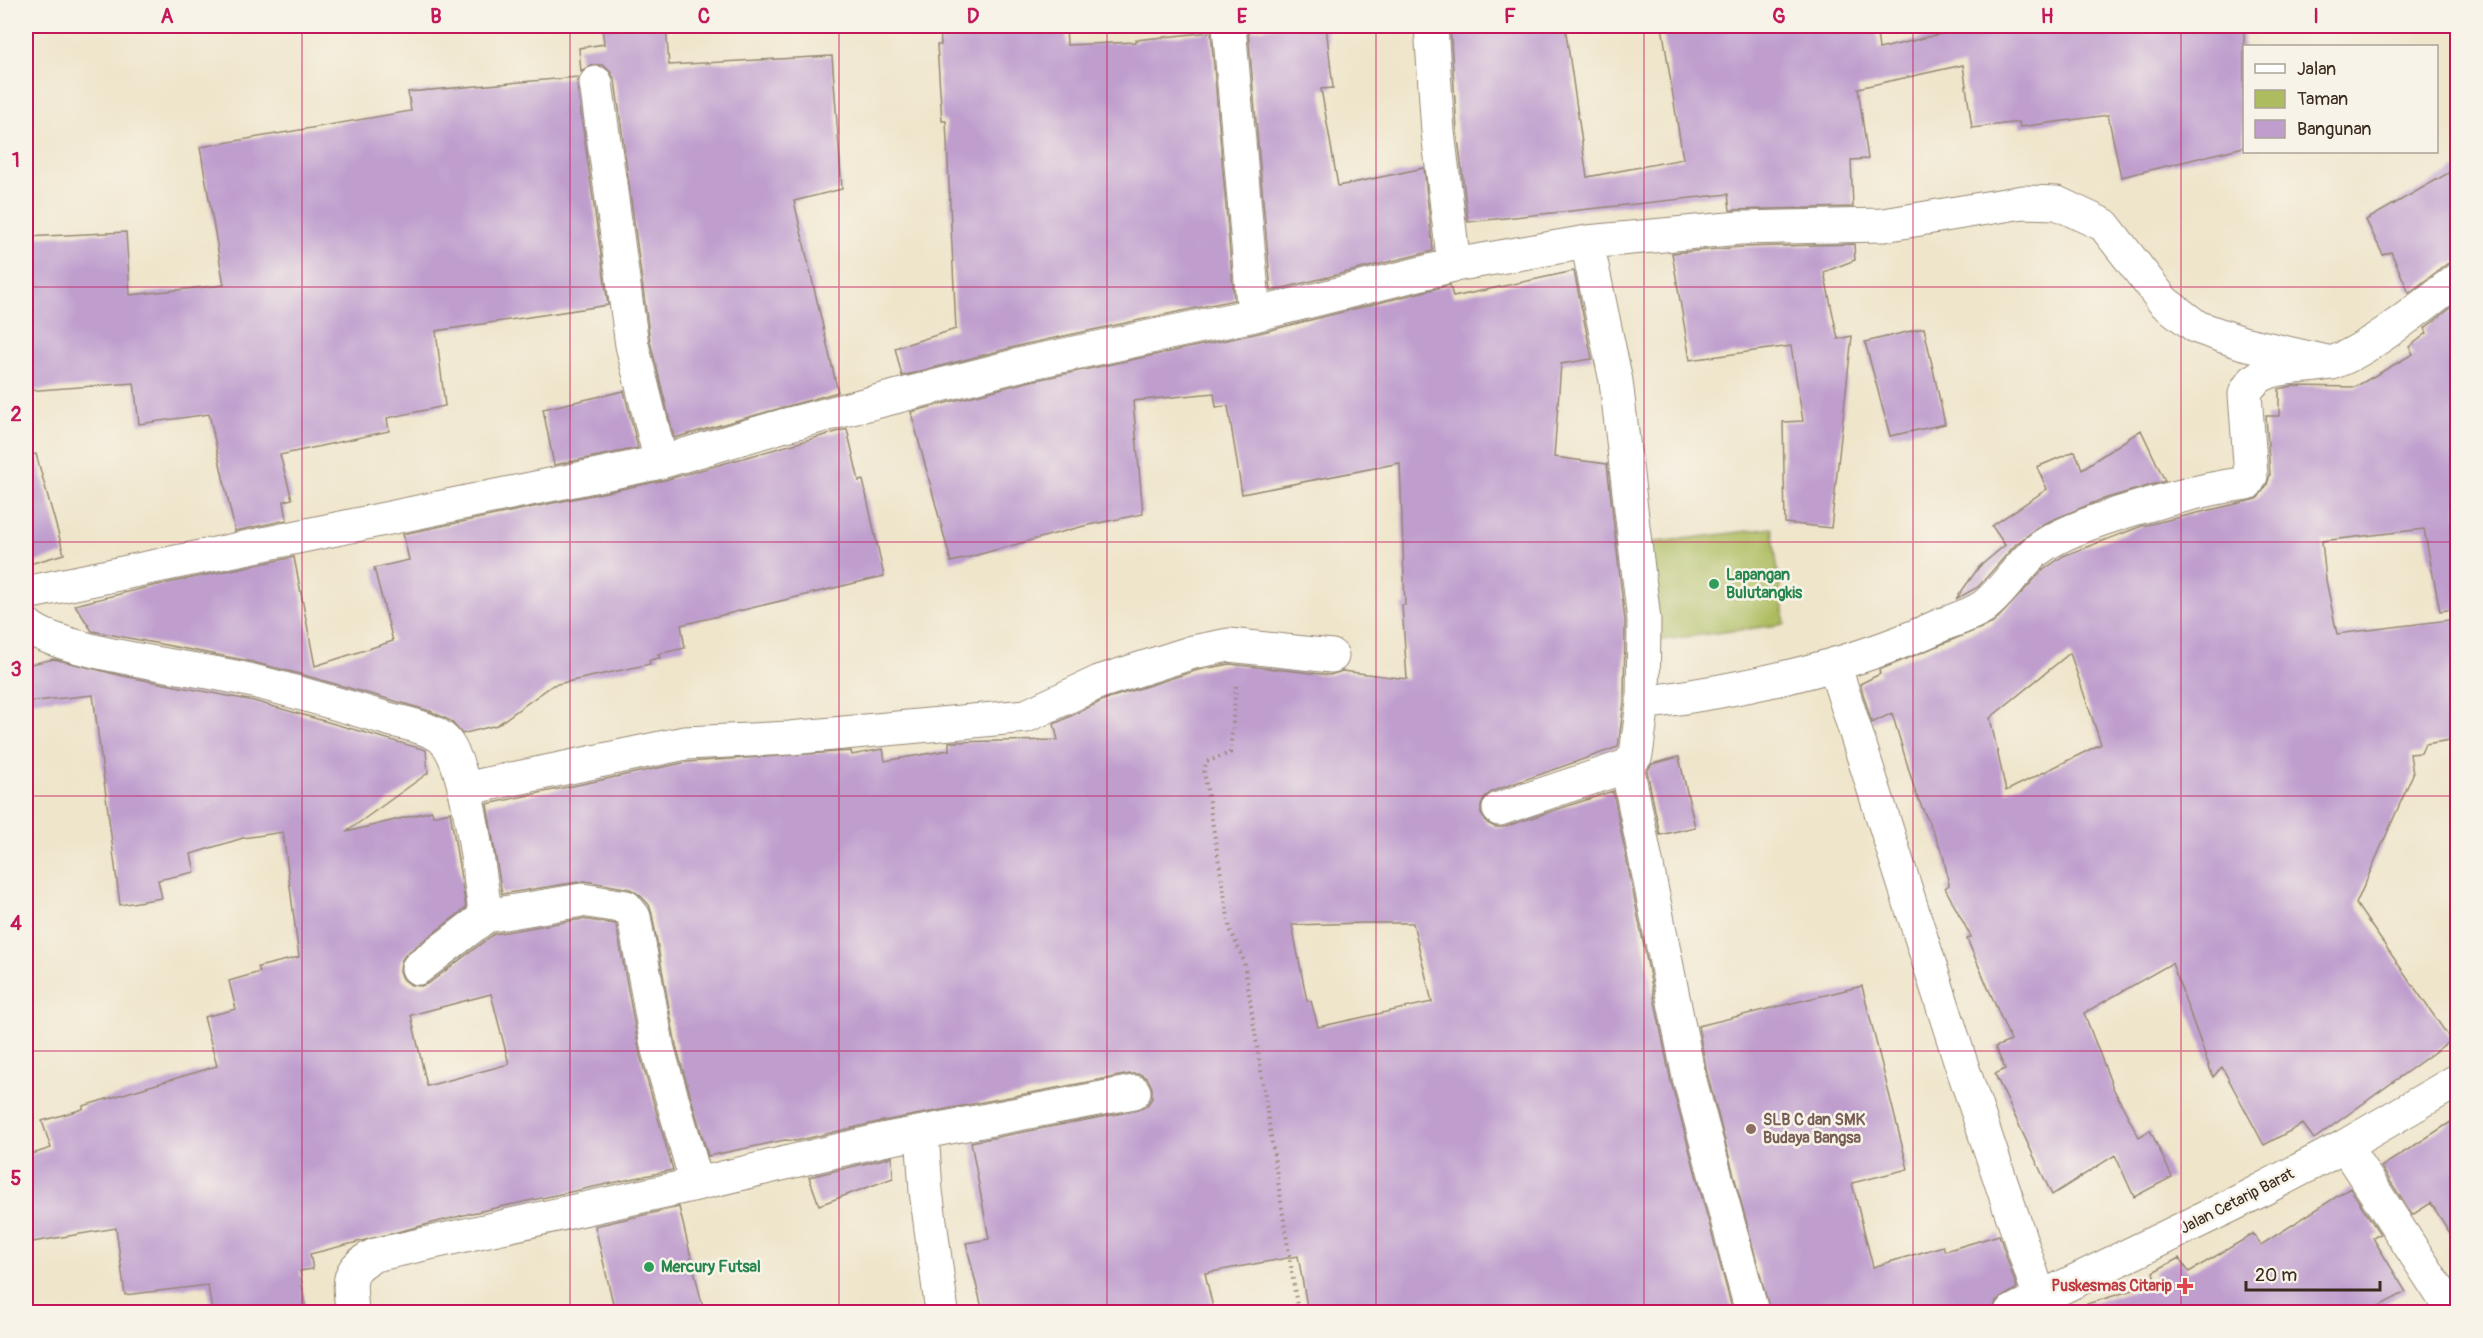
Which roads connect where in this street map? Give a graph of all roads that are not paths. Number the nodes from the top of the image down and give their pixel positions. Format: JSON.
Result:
{"nodes":[{"id":1,"x":1229,"y":26,"type":"edge"},
{"id":2,"x":1431,"y":26,"type":"edge"},
{"id":3,"x":596,"y":83,"type":"dead end"},
{"id":4,"x":1587,"y":242,"type":"junction"},
{"id":5,"x":1454,"y":265,"type":"junction"},
{"id":6,"x":2457,"y":279,"type":"edge"},
{"id":7,"x":1254,"y":315,"type":"junction"},
{"id":8,"x":2332,"y":363,"type":"junction"},
{"id":9,"x":662,"y":462,"type":"junction"},
{"id":10,"x":26,"y":593,"type":"edge"},
{"id":11,"x":26,"y":624,"type":"edge"},
{"id":12,"x":1332,"y":656,"type":"dead end"},
{"id":13,"x":1834,"y":664,"type":"junction"},
{"id":14,"x":1643,"y":703,"type":"junction"},
{"id":15,"x":1627,"y":766,"type":"junction"},
{"id":16,"x":464,"y":789,"type":"junction"},
{"id":17,"x":1499,"y":809,"type":"dead end"},
{"id":18,"x":486,"y":916,"type":"junction"},
{"id":19,"x":418,"y":968,"type":"dead end"},
{"id":20,"x":2457,"y":1080,"type":"edge"},
{"id":21,"x":1134,"y":1092,"type":"dead end"},
{"id":22,"x":922,"y":1133,"type":"junction"},
{"id":23,"x":2345,"y":1146,"type":"junction"},
{"id":24,"x":697,"y":1184,"type":"junction"},
{"id":25,"x":2040,"y":1298,"type":"junction"},
{"id":26,"x":352,"y":1312,"type":"edge"},
{"id":27,"x":942,"y":1312,"type":"edge"},
{"id":28,"x":1752,"y":1312,"type":"edge"},
{"id":29,"x":2011,"y":1312,"type":"edge"},
{"id":30,"x":2453,"y":1312,"type":"edge"}],
"edges":[{"from":1,"to":7,"type":"street"},
{"from":2,"to":5,"type":"street"},
{"from":3,"to":9,"type":"street"},
{"from":4,"to":5,"type":"street"},
{"from":4,"to":8,"type":"street"},
{"from":4,"to":14,"type":"street"},
{"from":5,"to":7,"type":"street"},
{"from":6,"to":8,"type":"street"},
{"from":7,"to":9,"type":"street"},
{"from":8,"to":13,"type":"street"},
{"from":9,"to":10,"type":"street"},
{"from":11,"to":16,"type":"street"},
{"from":12,"to":16,"type":"street"},
{"from":13,"to":14,"type":"street"},
{"from":13,"to":25,"type":"street"},
{"from":14,"to":15,"type":"street"},
{"from":15,"to":17,"type":"street"},
{"from":15,"to":28,"type":"street"},
{"from":16,"to":18,"type":"street"},
{"from":18,"to":19,"type":"street"},
{"from":18,"to":24,"type":"street"},
{"from":20,"to":23,"type":"street","name":"Jalan Cetarip Barat"},
{"from":21,"to":22,"type":"street"},
{"from":22,"to":24,"type":"street"},
{"from":22,"to":27,"type":"street"},
{"from":23,"to":25,"type":"street","name":"Jalan Cetarip Barat"},
{"from":23,"to":30,"type":"street"},
{"from":24,"to":26,"type":"street"},
{"from":25,"to":29,"type":"street","name":"Jalan Cetarip Barat"}]}
